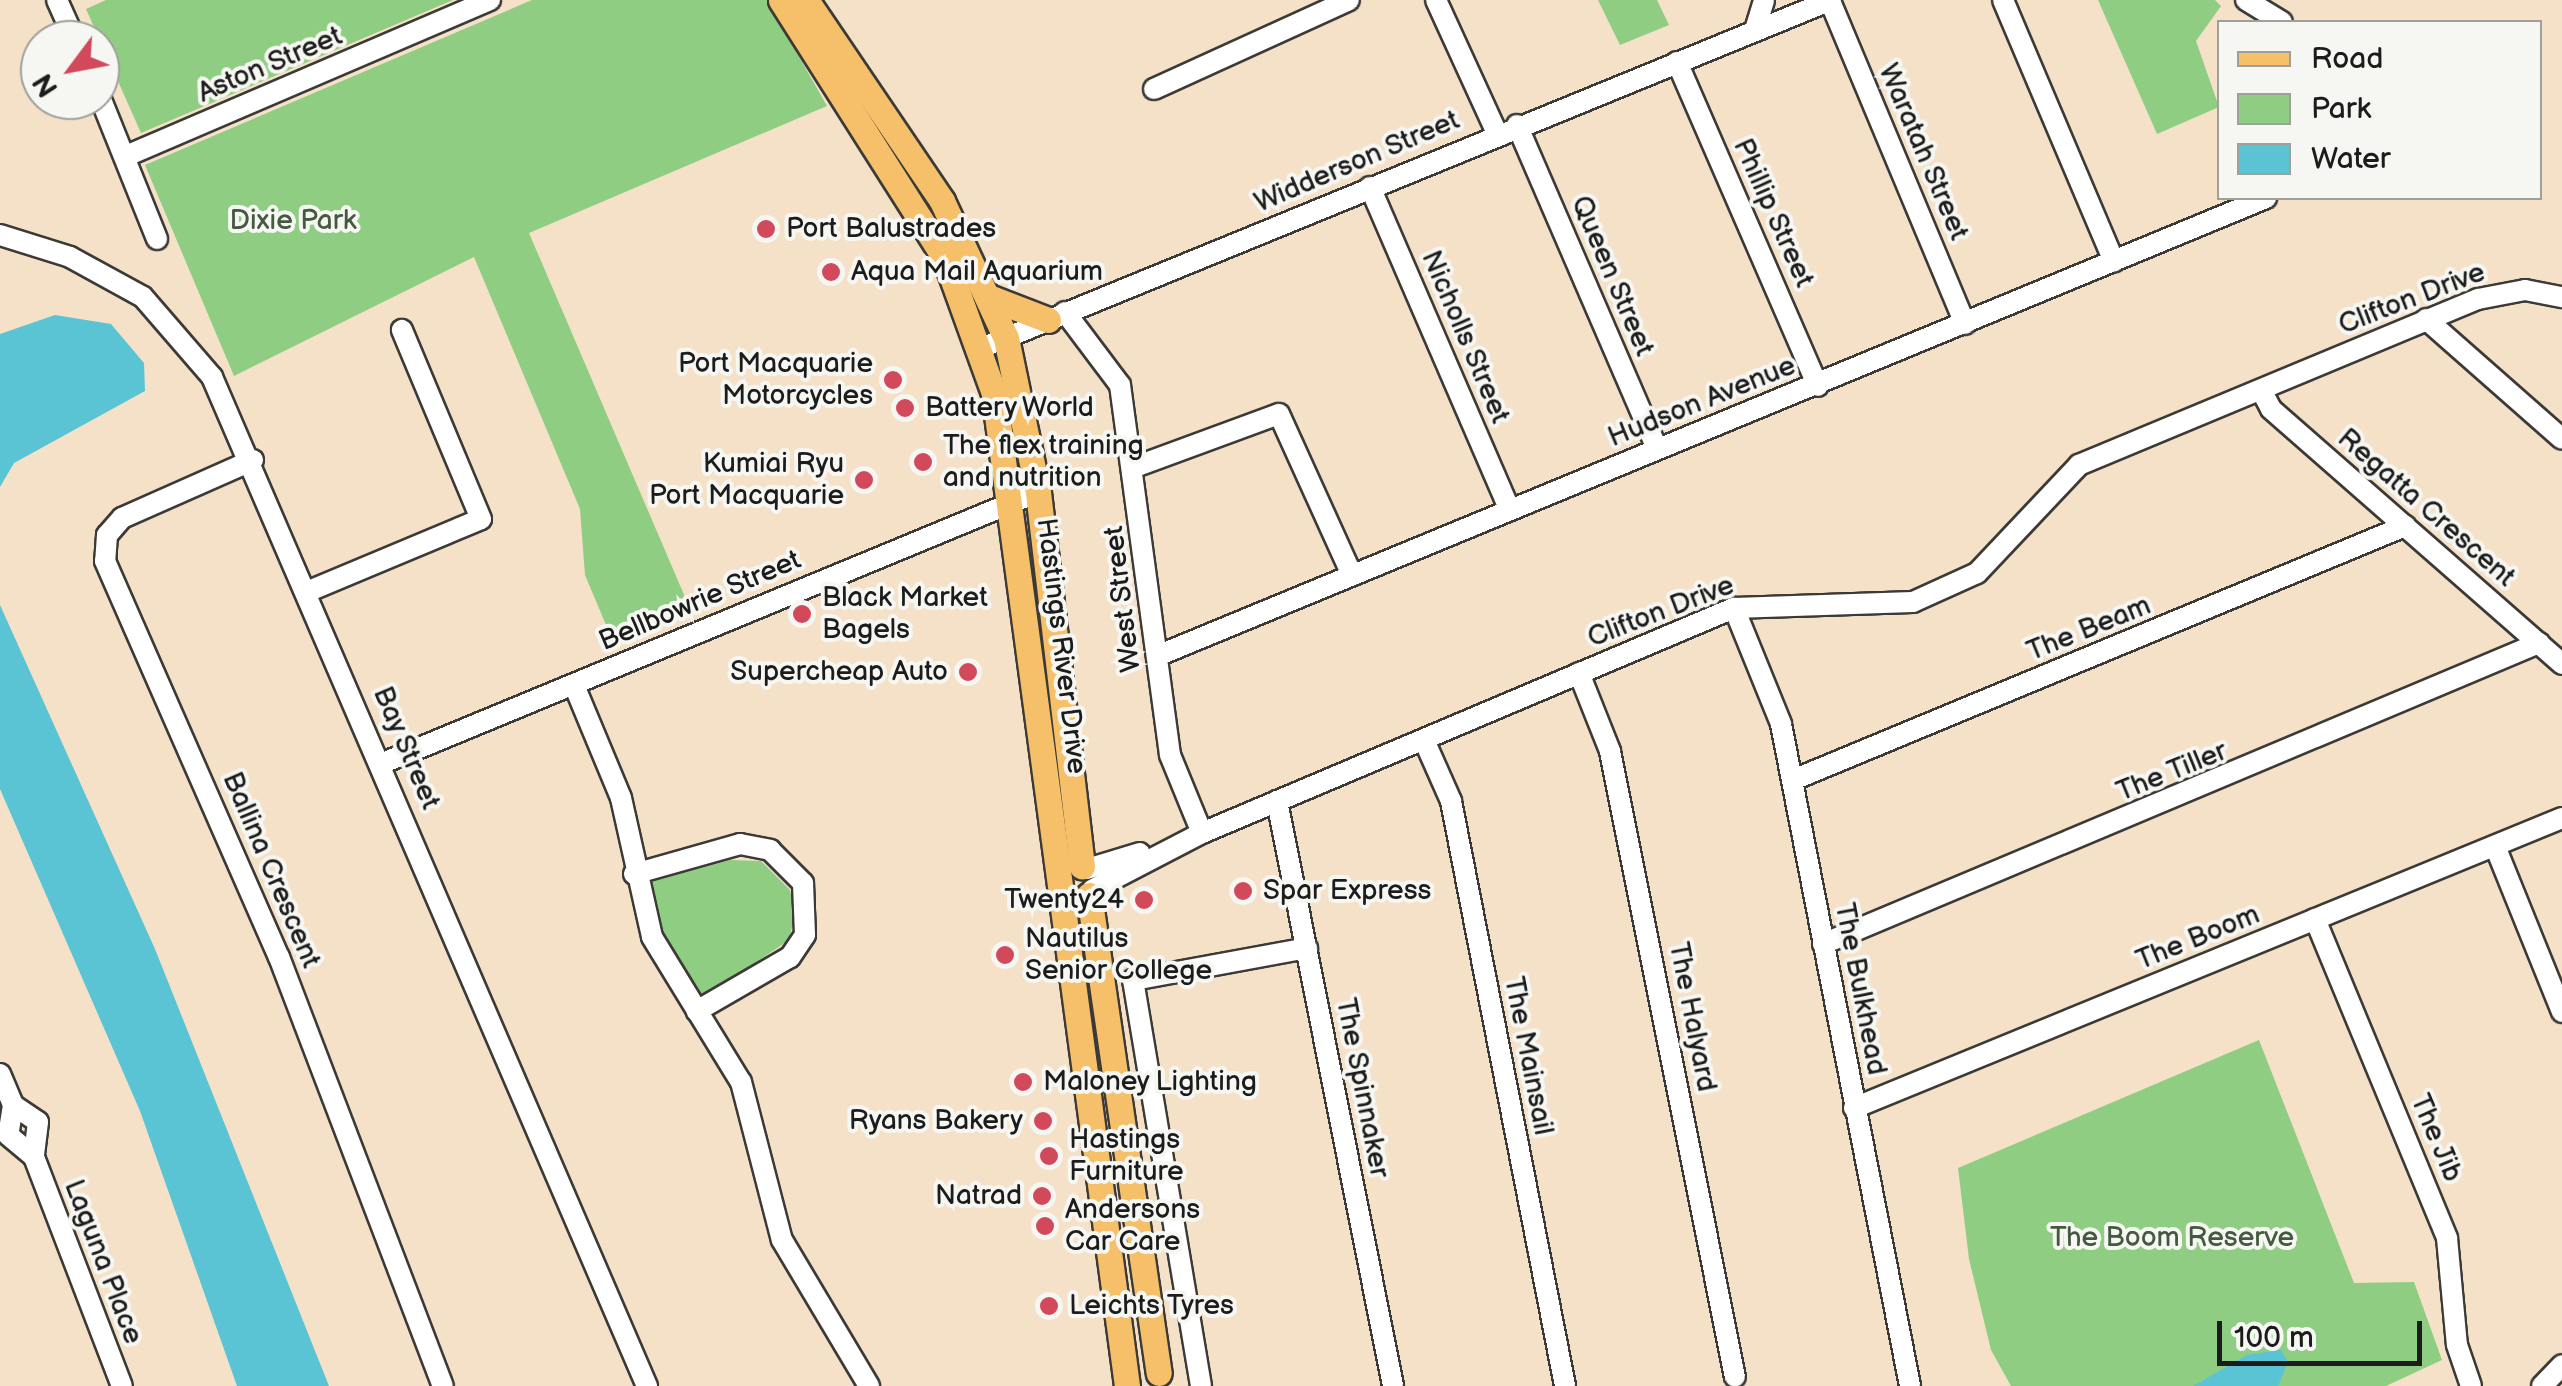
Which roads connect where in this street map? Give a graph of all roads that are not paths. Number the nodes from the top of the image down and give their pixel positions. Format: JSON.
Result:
{"nodes":[{"id":1,"x":490,"y":0,"type":"edge"},
{"id":2,"x":782,"y":0,"type":"edge"},
{"id":3,"x":806,"y":0,"type":"edge"},
{"id":4,"x":1349,"y":0,"type":"edge"},
{"id":5,"x":1436,"y":0,"type":"edge"},
{"id":6,"x":1764,"y":0,"type":"edge"},
{"id":7,"x":1831,"y":0,"type":"edge"},
{"id":8,"x":2004,"y":0,"type":"edge"},
{"id":9,"x":2246,"y":0,"type":"edge"},
{"id":10,"x":2279,"y":20,"type":"edge"},
{"id":11,"x":1754,"y":30,"type":"junction"},
{"id":12,"x":1677,"y":62,"type":"junction"},
{"id":13,"x":1154,"y":89,"type":"dead end"},
{"id":14,"x":110,"y":120,"type":"edge"},
{"id":15,"x":1507,"y":129,"type":"junction"},
{"id":16,"x":126,"y":156,"type":"junction"},
{"id":17,"x":1370,"y":186,"type":"junction"},
{"id":18,"x":2261,"y":200,"type":"edge"},
{"id":19,"x":0,"y":235,"type":"edge"},
{"id":20,"x":157,"y":239,"type":"dead end"},
{"id":21,"x":2114,"y":261,"type":"junction"},
{"id":22,"x":2562,"y":297,"type":"edge"},
{"id":23,"x":991,"y":298,"type":"junction"},
{"id":24,"x":1056,"y":316,"type":"junction"},
{"id":25,"x":2426,"y":319,"type":"junction"},
{"id":26,"x":1965,"y":324,"type":"junction"},
{"id":27,"x":402,"y":330,"type":"dead end"},
{"id":28,"x":994,"y":343,"type":"junction"},
{"id":29,"x":1818,"y":386,"type":"junction"},
{"id":30,"x":2261,"y":390,"type":"junction"},
{"id":31,"x":2562,"y":439,"type":"edge"},
{"id":32,"x":1657,"y":448,"type":"junction"},
{"id":33,"x":253,"y":460,"type":"junction"},
{"id":34,"x":1134,"y":467,"type":"junction"},
{"id":35,"x":1038,"y":492,"type":"junction"},
{"id":36,"x":1012,"y":500,"type":"junction"},
{"id":37,"x":1510,"y":510,"type":"junction"},
{"id":38,"x":2405,"y":526,"type":"junction"},
{"id":39,"x":1352,"y":575,"type":"junction"},
{"id":40,"x":309,"y":592,"type":"junction"},
{"id":41,"x":1734,"y":608,"type":"junction"},
{"id":42,"x":2539,"y":643,"type":"junction"},
{"id":43,"x":1157,"y":656,"type":"junction"},
{"id":44,"x":2562,"y":664,"type":"edge"},
{"id":45,"x":1579,"y":674,"type":"junction"},
{"id":46,"x":574,"y":685,"type":"junction"},
{"id":47,"x":1424,"y":740,"type":"junction"},
{"id":48,"x":383,"y":763,"type":"junction"},
{"id":49,"x":1793,"y":780,"type":"junction"},
{"id":50,"x":1277,"y":801,"type":"junction"},
{"id":51,"x":2562,"y":818,"type":"edge"},
{"id":52,"x":1202,"y":833,"type":"junction"},
{"id":53,"x":2495,"y":846,"type":"junction"},
{"id":54,"x":634,"y":874,"type":"junction"},
{"id":55,"x":1087,"y":880,"type":"junction"},
{"id":56,"x":1060,"y":887,"type":"junction"},
{"id":57,"x":2315,"y":919,"type":"junction"},
{"id":58,"x":1823,"y":944,"type":"junction"},
{"id":59,"x":1307,"y":948,"type":"junction"},
{"id":60,"x":698,"y":1011,"type":"junction"},
{"id":61,"x":2562,"y":1012,"type":"edge"},
{"id":62,"x":0,"y":1074,"type":"edge"},
{"id":63,"x":13,"y":1105,"type":"junction"},
{"id":64,"x":1854,"y":1108,"type":"junction"},
{"id":65,"x":34,"y":1157,"type":"junction"},
{"id":66,"x":2562,"y":1366,"type":"edge"},
{"id":67,"x":1735,"y":1377,"type":"dead end"},
{"id":68,"x":1167,"y":1380,"type":"edge"},
{"id":69,"x":122,"y":1386,"type":"edge"},
{"id":70,"x":443,"y":1386,"type":"edge"},
{"id":71,"x":647,"y":1386,"type":"edge"},
{"id":72,"x":869,"y":1386,"type":"edge"},
{"id":73,"x":1127,"y":1386,"type":"edge"},
{"id":74,"x":1202,"y":1386,"type":"edge"},
{"id":75,"x":1393,"y":1386,"type":"edge"},
{"id":76,"x":1565,"y":1386,"type":"edge"},
{"id":77,"x":1910,"y":1386,"type":"edge"},
{"id":78,"x":2471,"y":1386,"type":"edge"},
{"id":79,"x":2542,"y":1386,"type":"edge"}],
"edges":[{"from":1,"to":16,"type":"street","name":"Aston Street"},
{"from":2,"to":28,"type":"main road","name":"Hastings River Drive"},
{"from":3,"to":23,"type":"main road","name":"Hastings River Drive"},
{"from":4,"to":13,"type":"street"},
{"from":5,"to":15,"type":"street","name":"Queen Street"},
{"from":6,"to":11,"type":"street"},
{"from":7,"to":11,"type":"street","name":"Widderson Street"},
{"from":7,"to":26,"type":"street","name":"Waratah Street"},
{"from":8,"to":21,"type":"street"},
{"from":9,"to":10,"type":"street"},
{"from":11,"to":12,"type":"street","name":"Widderson Street"},
{"from":12,"to":15,"type":"street","name":"Widderson Street"},
{"from":12,"to":29,"type":"street","name":"Phillip Street"},
{"from":14,"to":16,"type":"street"},
{"from":15,"to":17,"type":"street","name":"Widderson Street"},
{"from":15,"to":32,"type":"street","name":"Queen Street"},
{"from":16,"to":20,"type":"street"},
{"from":17,"to":24,"type":"street","name":"Widderson Street"},
{"from":17,"to":37,"type":"street","name":"Nicholls Street"},
{"from":18,"to":21,"type":"street","name":"Hudson Avenue"},
{"from":19,"to":33,"type":"street","name":"Bay Street"},
{"from":21,"to":26,"type":"street","name":"Hudson Avenue"},
{"from":22,"to":25,"type":"street","name":"Clifton Drive"},
{"from":23,"to":24,"type":"main road"},
{"from":23,"to":28,"type":"main road","name":"Hastings River Drive"},
{"from":24,"to":28,"type":"street","name":"Widderson Street"},
{"from":24,"to":34,"type":"street","name":"West Street"},
{"from":25,"to":30,"type":"street","name":"Clifton Drive"},
{"from":25,"to":31,"type":"street"},
{"from":26,"to":29,"type":"street","name":"Hudson Avenue"},
{"from":27,"to":40,"type":"street"},
{"from":28,"to":35,"type":"main road","name":"Hastings River Drive"},
{"from":28,"to":36,"type":"main road","name":"Hastings River Drive"},
{"from":29,"to":32,"type":"street","name":"Hudson Avenue"},
{"from":30,"to":38,"type":"street","name":"Regatta Crescent"},
{"from":30,"to":41,"type":"street","name":"Clifton Drive"},
{"from":32,"to":37,"type":"street","name":"Hudson Avenue"},
{"from":33,"to":40,"type":"street","name":"Bay Street"},
{"from":33,"to":70,"type":"street","name":"Ballina Crescent"},
{"from":34,"to":39,"type":"street"},
{"from":34,"to":43,"type":"street","name":"West Street"},
{"from":35,"to":36,"type":"street","name":"Bellbowrie Street"},
{"from":35,"to":55,"type":"main road","name":"Hastings River Drive"},
{"from":36,"to":46,"type":"street","name":"Bellbowrie Street"},
{"from":36,"to":56,"type":"main road","name":"Hastings River Drive"},
{"from":37,"to":39,"type":"street","name":"Hudson Avenue"},
{"from":38,"to":42,"type":"street","name":"Regatta Crescent"},
{"from":38,"to":49,"type":"street","name":"The Beam"},
{"from":39,"to":43,"type":"street","name":"Hudson Avenue"},
{"from":40,"to":48,"type":"street","name":"Bay Street"},
{"from":41,"to":45,"type":"street","name":"Clifton Drive"},
{"from":41,"to":49,"type":"street","name":"The Bulkhead"},
{"from":42,"to":44,"type":"street","name":"Regatta Crescent"},
{"from":42,"to":58,"type":"street","name":"The Tiller"},
{"from":43,"to":52,"type":"street","name":"West Street"},
{"from":45,"to":47,"type":"street","name":"Clifton Drive"},
{"from":45,"to":67,"type":"street","name":"The Halyard"},
{"from":46,"to":48,"type":"street","name":"Bellbowrie Street"},
{"from":46,"to":54,"type":"street"},
{"from":47,"to":50,"type":"street","name":"Clifton Drive"},
{"from":47,"to":76,"type":"street","name":"The Mainsail"},
{"from":48,"to":71,"type":"street","name":"Bay Street"},
{"from":49,"to":58,"type":"street","name":"The Bulkhead"},
{"from":50,"to":52,"type":"street","name":"Clifton Drive"},
{"from":50,"to":59,"type":"street","name":"The Spinnaker"},
{"from":51,"to":53,"type":"street","name":"The Boom"},
{"from":52,"to":55,"type":"street","name":"Clifton Drive"},
{"from":53,"to":57,"type":"street","name":"The Boom"},
{"from":53,"to":61,"type":"street"},
{"from":54,"to":60,"type":"street"},
{"from":54,"to":60,"type":"street"},
{"from":55,"to":56,"type":"main road"},
{"from":55,"to":68,"type":"main road","name":"Hastings River Drive"},
{"from":56,"to":73,"type":"main road","name":"Hastings River Drive"},
{"from":57,"to":64,"type":"street","name":"The Boom"},
{"from":57,"to":78,"type":"street","name":"The Jib"},
{"from":58,"to":64,"type":"street","name":"The Bulkhead"},
{"from":59,"to":74,"type":"street"},
{"from":59,"to":75,"type":"street","name":"The Spinnaker"},
{"from":60,"to":72,"type":"street"},
{"from":62,"to":63,"type":"street","name":"Laguna Place"},
{"from":63,"to":65,"type":"street","name":"Laguna Place"},
{"from":63,"to":65,"type":"street","name":"Laguna Place"},
{"from":64,"to":77,"type":"street","name":"The Bulkhead"},
{"from":65,"to":69,"type":"street","name":"Laguna Place"},
{"from":66,"to":79,"type":"street"},
{"from":68,"to":73,"type":"main road"}]}
